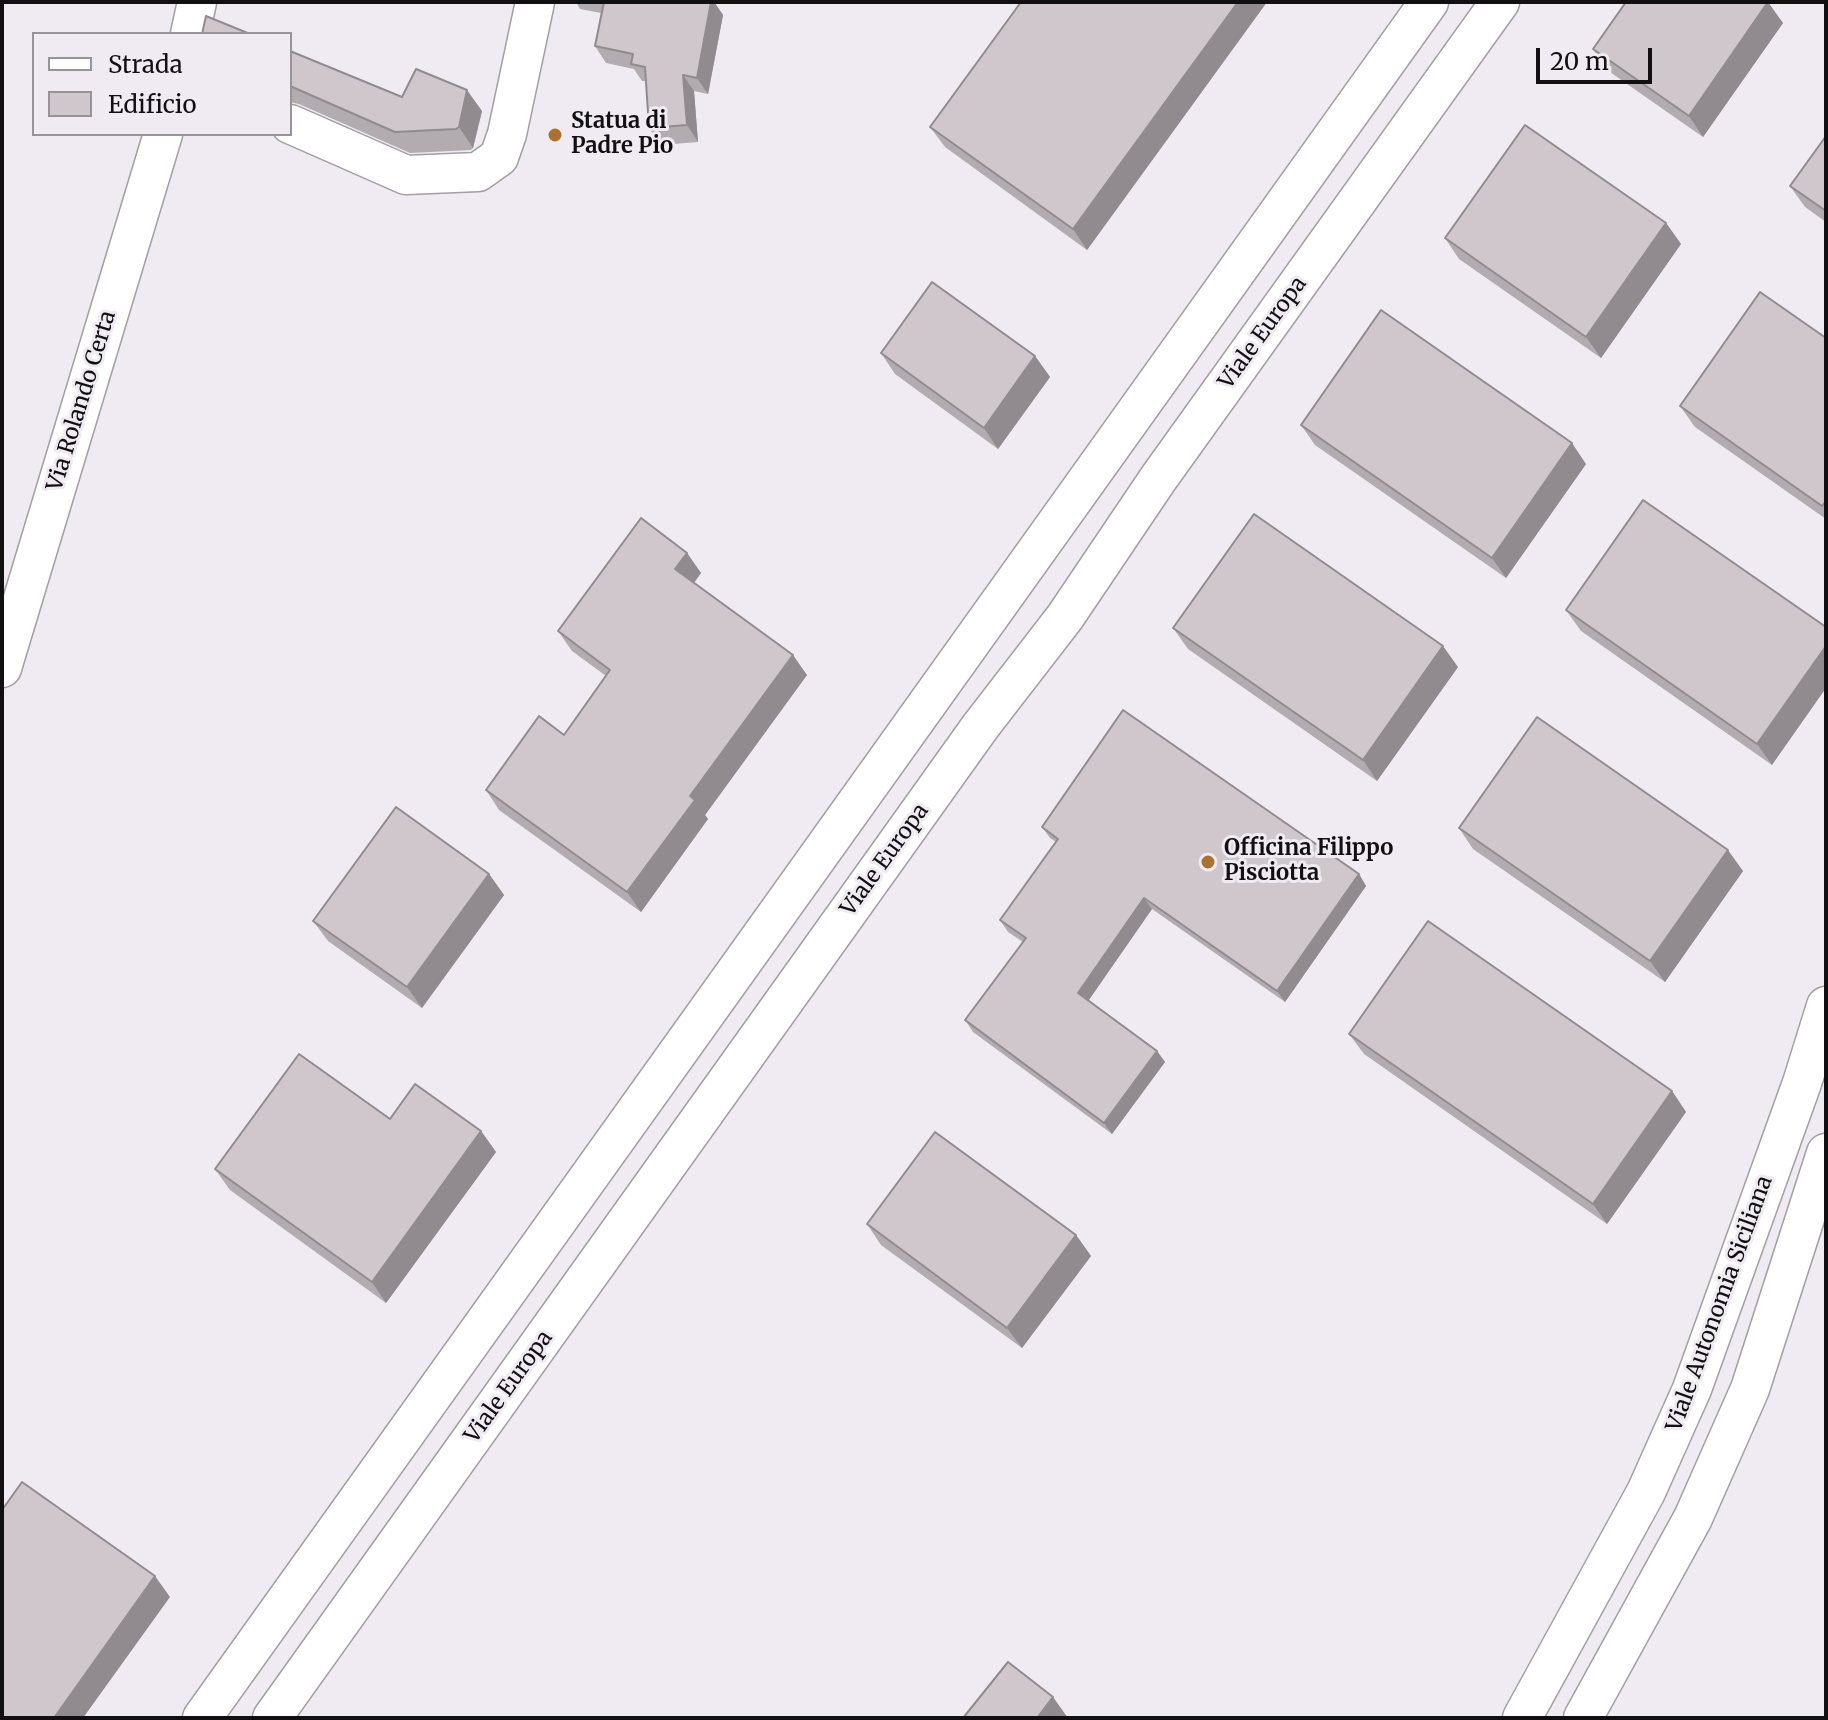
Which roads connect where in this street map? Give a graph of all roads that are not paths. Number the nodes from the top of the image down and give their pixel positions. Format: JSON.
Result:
{"nodes":[{"id":1,"x":197,"y":2,"type":"edge"},
{"id":2,"x":535,"y":2,"type":"edge"},
{"id":3,"x":1429,"y":2,"type":"edge"},
{"id":4,"x":1500,"y":2,"type":"edge"},
{"id":5,"x":190,"y":32,"type":"edge"},
{"id":6,"x":292,"y":125,"type":"edge"},
{"id":7,"x":162,"y":136,"type":"edge"},
{"id":8,"x":2,"y":668,"type":"edge"},
{"id":9,"x":1826,"y":1006,"type":"edge"},
{"id":10,"x":1826,"y":1153,"type":"edge"},
{"id":11,"x":202,"y":1718,"type":"edge"},
{"id":12,"x":272,"y":1718,"type":"edge"},
{"id":13,"x":1522,"y":1718,"type":"edge"},
{"id":14,"x":1583,"y":1718,"type":"edge"}],
"edges":[{"from":1,"to":5,"type":"street"},
{"from":2,"to":6,"type":"street"},
{"from":3,"to":11,"type":"street"},
{"from":4,"to":12,"type":"street","name":"Viale Europa"},
{"from":7,"to":8,"type":"street","name":"Via Rolando Certa"},
{"from":9,"to":13,"type":"street","name":"Viale Autonomia Siciliana"},
{"from":10,"to":14,"type":"street"}]}
